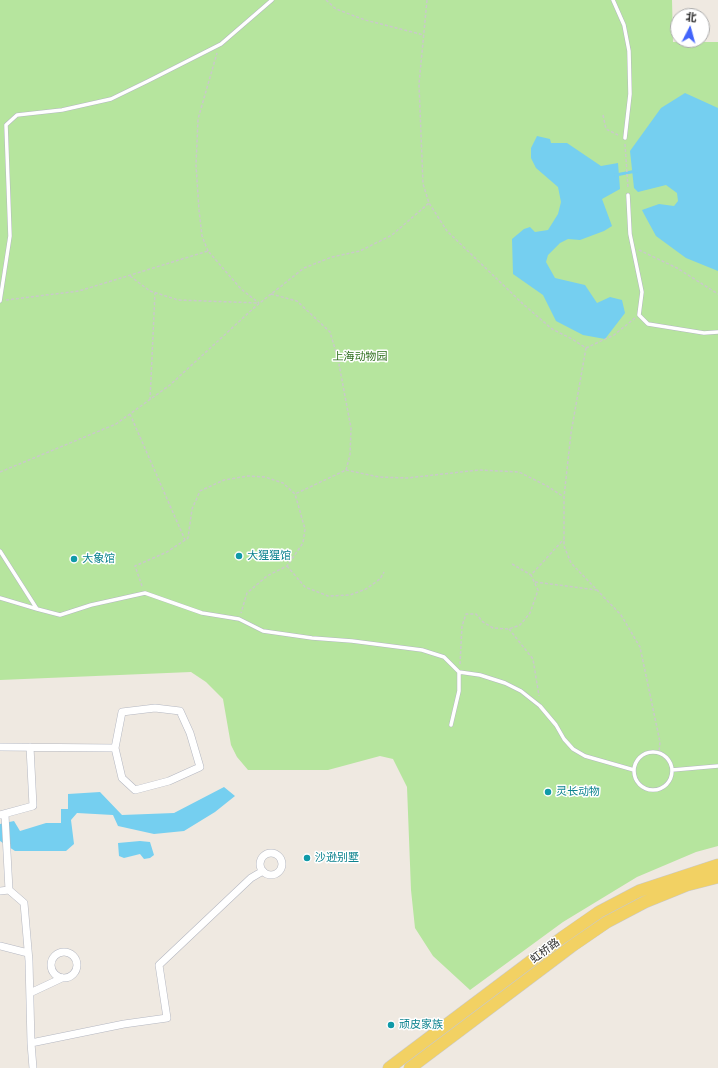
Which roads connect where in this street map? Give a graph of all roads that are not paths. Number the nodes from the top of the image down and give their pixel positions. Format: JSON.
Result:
{"nodes":[{"id":1,"x":272,"y":0,"type":"edge"},
{"id":2,"x":613,"y":0,"type":"edge"},
{"id":3,"x":625,"y":138,"type":"road end"},
{"id":4,"x":628,"y":195,"type":"dead end"},
{"id":5,"x":0,"y":301,"type":"edge"},
{"id":6,"x":718,"y":332,"type":"edge"},
{"id":7,"x":0,"y":551,"type":"edge"},
{"id":8,"x":0,"y":598,"type":"edge"},
{"id":9,"x":37,"y":609,"type":"junction"},
{"id":10,"x":459,"y":672,"type":"junction"},
{"id":11,"x":451,"y":725,"type":"dead end"},
{"id":12,"x":0,"y":747,"type":"edge"},
{"id":13,"x":30,"y":747,"type":"junction"},
{"id":14,"x":115,"y":748,"type":"junction"},
{"id":15,"x":718,"y":766,"type":"edge"},
{"id":16,"x":634,"y":770,"type":"junction"},
{"id":17,"x":672,"y":770,"type":"junction"},
{"id":18,"x":2,"y":815,"type":"edge"},
{"id":19,"x":718,"y":865,"type":"edge"},
{"id":20,"x":262,"y":871,"type":"dead end"},
{"id":21,"x":718,"y":877,"type":"edge"},
{"id":22,"x":9,"y":890,"type":"junction"},
{"id":23,"x":0,"y":891,"type":"edge"},
{"id":24,"x":0,"y":946,"type":"edge"},
{"id":25,"x":28,"y":953,"type":"junction"},
{"id":26,"x":62,"y":978,"type":"dead end"},
{"id":27,"x":30,"y":993,"type":"junction"},
{"id":28,"x":31,"y":1043,"type":"junction"},
{"id":29,"x":33,"y":1068,"type":"edge"},
{"id":30,"x":389,"y":1068,"type":"edge"},
{"id":31,"x":410,"y":1068,"type":"edge"}],
"edges":[{"from":1,"to":5,"type":"lane"},
{"from":2,"to":3,"type":"lane"},
{"from":4,"to":6,"type":"lane"},
{"from":7,"to":9,"type":"lane"},
{"from":8,"to":9,"type":"lane"},
{"from":9,"to":10,"type":"lane"},
{"from":10,"to":11,"type":"lane"},
{"from":10,"to":16,"type":"lane"},
{"from":12,"to":13,"type":"street"},
{"from":13,"to":14,"type":"street"},
{"from":13,"to":18,"type":"street"},
{"from":14,"to":14,"type":"street"},
{"from":15,"to":17,"type":"lane"},
{"from":16,"to":17,"type":"lane"},
{"from":16,"to":17,"type":"lane"},
{"from":18,"to":22,"type":"street"},
{"from":19,"to":30,"type":"main road","name":"虹桥路"},
{"from":20,"to":28,"type":"street"},
{"from":21,"to":31,"type":"main road","name":"虹桥路"},
{"from":22,"to":23,"type":"street"},
{"from":22,"to":25,"type":"street"},
{"from":24,"to":25,"type":"street"},
{"from":25,"to":27,"type":"street"},
{"from":26,"to":27,"type":"street"},
{"from":27,"to":28,"type":"street"},
{"from":28,"to":29,"type":"street"}]}
